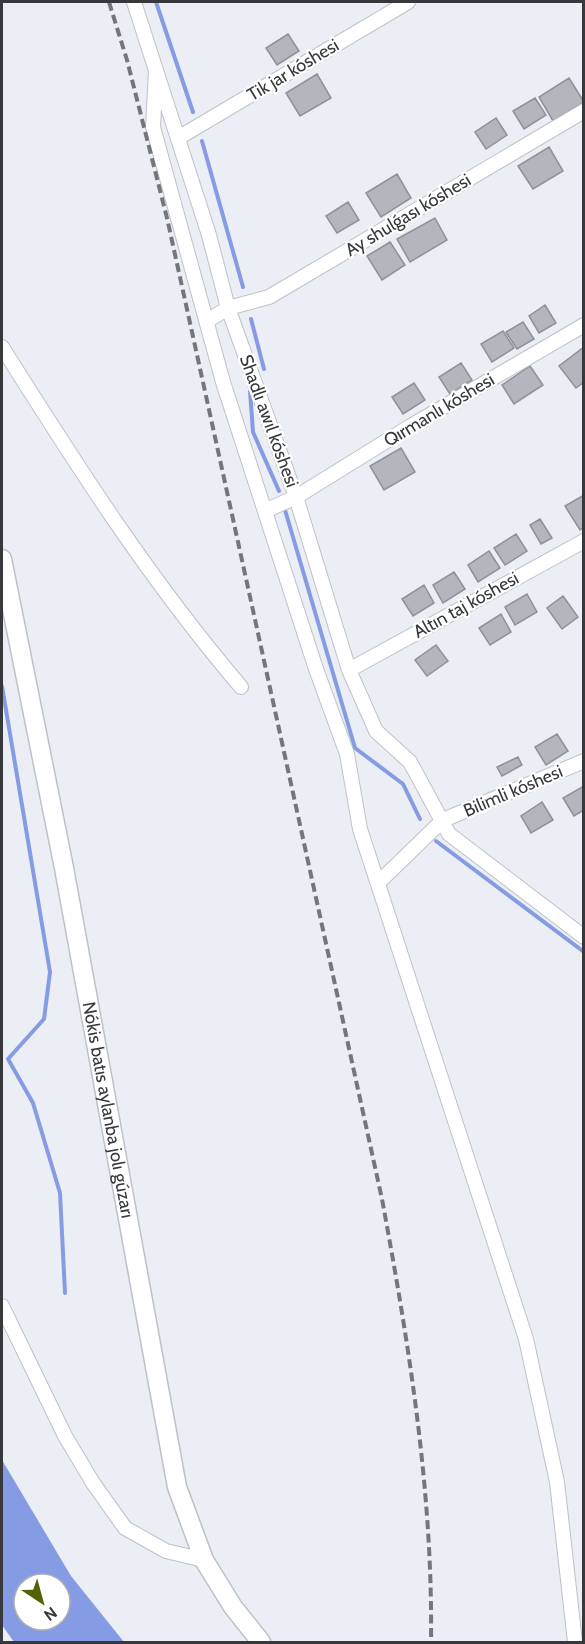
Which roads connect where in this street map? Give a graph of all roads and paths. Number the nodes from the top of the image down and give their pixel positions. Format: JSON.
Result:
{"nodes":[{"id":1,"x":134,"y":2,"type":"edge"},
{"id":2,"x":408,"y":2,"type":"edge"},
{"id":3,"x":156,"y":71,"type":"junction"},
{"id":4,"x":584,"y":111,"type":"edge"},
{"id":5,"x":178,"y":138,"type":"junction"},
{"id":6,"x":228,"y":308,"type":"junction"},
{"id":7,"x":207,"y":321,"type":"junction"},
{"id":8,"x":584,"y":325,"type":"edge"},
{"id":9,"x":2,"y":347,"type":"edge"},
{"id":10,"x":296,"y":497,"type":"junction"},
{"id":11,"x":265,"y":511,"type":"junction"},
{"id":12,"x":584,"y":541,"type":"edge"},
{"id":13,"x":2,"y":559,"type":"edge"},
{"id":14,"x":349,"y":670,"type":"junction"},
{"id":15,"x":241,"y":687,"type":"dead end"},
{"id":16,"x":584,"y":761,"type":"edge"},
{"id":17,"x":443,"y":820,"type":"junction"},
{"id":18,"x":378,"y":883,"type":"junction"},
{"id":19,"x":584,"y":937,"type":"edge"},
{"id":20,"x":2,"y":1306,"type":"edge"},
{"id":21,"x":204,"y":1560,"type":"junction"},
{"id":22,"x":261,"y":1642,"type":"edge"},
{"id":23,"x":575,"y":1642,"type":"edge"}],
"edges":[{"from":1,"to":3,"type":"street","name":"Shadlı awıl kóshesi"},
{"from":2,"to":5,"type":"street","name":"Tik jar kóshesi"},
{"from":3,"to":5,"type":"street","name":"Shadlı awıl kóshesi"},
{"from":3,"to":7,"type":"street"},
{"from":4,"to":6,"type":"street","name":"Ay shulǵası kóshesi"},
{"from":5,"to":6,"type":"street","name":"Shadlı awıl kóshesi"},
{"from":6,"to":7,"type":"street","name":"Ay shulǵası kóshesi"},
{"from":6,"to":10,"type":"street","name":"Shadlı awıl kóshesi"},
{"from":7,"to":11,"type":"street"},
{"from":8,"to":10,"type":"street","name":"Qırmanlı kóshesi"},
{"from":9,"to":15,"type":"street"},
{"from":10,"to":11,"type":"street","name":"Qırmanlı kóshesi"},
{"from":10,"to":14,"type":"street","name":"Shadlı awıl kóshesi"},
{"from":11,"to":18,"type":"street"},
{"from":12,"to":14,"type":"street","name":"Altın taj kóshesi"},
{"from":13,"to":21,"type":"main road","name":"Nókis batıs aylanba jolı gúzarı"},
{"from":14,"to":17,"type":"street","name":"Shadlı awıl kóshesi"},
{"from":16,"to":17,"type":"street","name":"Bilimli kóshesi"},
{"from":17,"to":18,"type":"street"},
{"from":17,"to":19,"type":"street","name":"Shadlı awıl kóshesi"},
{"from":18,"to":23,"type":"street"},
{"from":20,"to":21,"type":"street"},
{"from":21,"to":22,"type":"main road","name":"Nókis batıs aylanba jolı gúzarı"}]}
